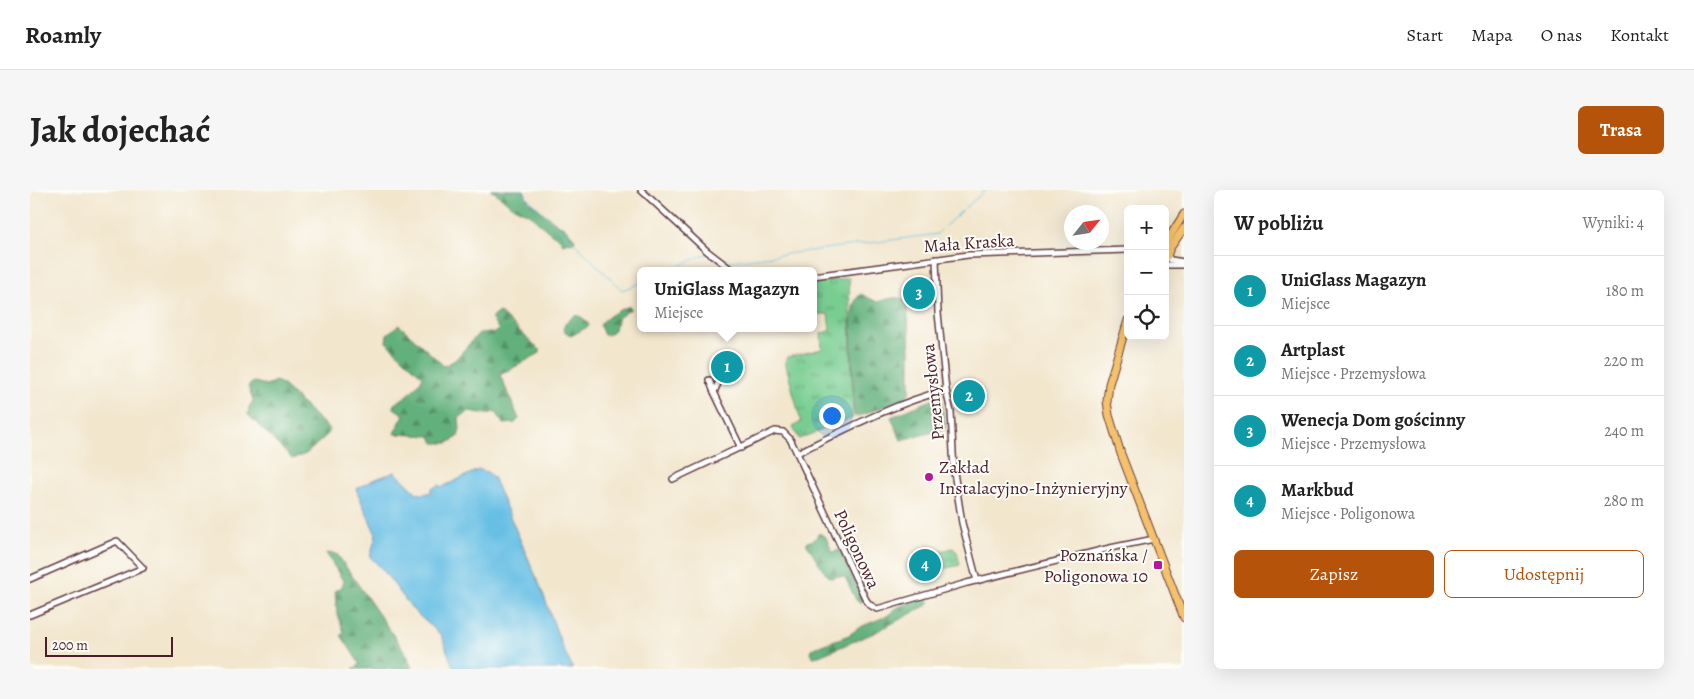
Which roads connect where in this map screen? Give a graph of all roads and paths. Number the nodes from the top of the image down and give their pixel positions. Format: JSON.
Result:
{"nodes":[{"id":1,"x":641,"y":190,"type":"edge"},
{"id":2,"x":1184,"y":214,"type":"edge"},
{"id":3,"x":1184,"y":228,"type":"edge"},
{"id":4,"x":1169,"y":238,"type":"edge"},
{"id":5,"x":1124,"y":250,"type":"edge"},
{"id":6,"x":1169,"y":250,"type":"edge"},
{"id":7,"x":1169,"y":258,"type":"edge"},
{"id":8,"x":936,"y":259,"type":"junction"},
{"id":9,"x":1184,"y":263,"type":"edge"},
{"id":10,"x":1169,"y":265,"type":"edge"},
{"id":11,"x":727,"y":267,"type":"edge"},
{"id":12,"x":817,"y":275,"type":"edge"},
{"id":13,"x":1124,"y":333,"type":"edge"},
{"id":14,"x":722,"y":375,"type":"dead end"},
{"id":15,"x":709,"y":380,"type":"dead end"},
{"id":16,"x":946,"y":390,"type":"junction"},
{"id":17,"x":714,"y":392,"type":"junction"},
{"id":18,"x":741,"y":448,"type":"junction"},
{"id":19,"x":797,"y":453,"type":"junction"},
{"id":20,"x":673,"y":479,"type":"dead end"},
{"id":21,"x":1154,"y":539,"type":"junction"},
{"id":22,"x":30,"y":579,"type":"edge"},
{"id":23,"x":977,"y":580,"type":"junction"},
{"id":24,"x":30,"y":615,"type":"edge"},
{"id":25,"x":1184,"y":618,"type":"edge"}],
"edges":[{"from":1,"to":11,"type":"street"},
{"from":2,"to":4,"type":"main road"},
{"from":3,"to":6,"type":"main road"},
{"from":5,"to":8,"type":"street","name":"Mała Kraska"},
{"from":7,"to":9,"type":"street"},
{"from":8,"to":12,"type":"street","name":"Mała Kraska"},
{"from":8,"to":16,"type":"street","name":"Przemysłowa"},
{"from":9,"to":10,"type":"street"},
{"from":13,"to":21,"type":"main road"},
{"from":14,"to":17,"type":"street"},
{"from":15,"to":17,"type":"street"},
{"from":16,"to":19,"type":"street"},
{"from":16,"to":23,"type":"street","name":"Przemysłowa"},
{"from":17,"to":18,"type":"street"},
{"from":18,"to":19,"type":"street","name":"Poligonowa"},
{"from":18,"to":20,"type":"street","name":"Poligonowa"},
{"from":19,"to":23,"type":"street","name":"Poligonowa"},
{"from":21,"to":23,"type":"street","name":"Poligonowa"},
{"from":21,"to":25,"type":"main road"},
{"from":22,"to":24,"type":"street"}]}
